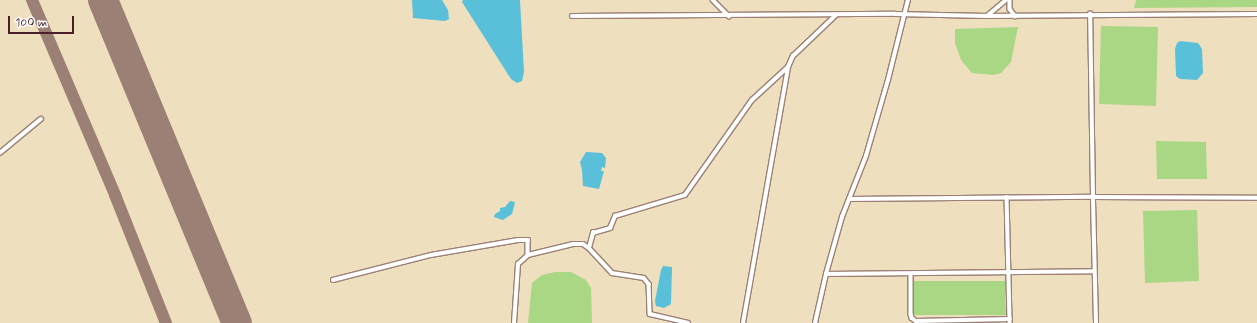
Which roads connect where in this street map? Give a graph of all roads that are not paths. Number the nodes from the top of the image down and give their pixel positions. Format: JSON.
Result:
{"nodes":[{"id":1,"x":713,"y":0,"type":"edge"},
{"id":2,"x":908,"y":0,"type":"edge"},
{"id":3,"x":1006,"y":0,"type":"edge"},
{"id":4,"x":1010,"y":0,"type":"edge"},
{"id":5,"x":904,"y":14,"type":"junction"},
{"id":6,"x":1090,"y":14,"type":"junction"},
{"id":7,"x":1257,"y":14,"type":"edge"},
{"id":8,"x":836,"y":15,"type":"junction"},
{"id":9,"x":572,"y":16,"type":"dead end"},
{"id":10,"x":729,"y":16,"type":"junction"},
{"id":11,"x":988,"y":16,"type":"junction"},
{"id":12,"x":1015,"y":16,"type":"junction"},
{"id":13,"x":788,"y":67,"type":"junction"},
{"id":14,"x":41,"y":119,"type":"dead end"},
{"id":15,"x":0,"y":153,"type":"edge"},
{"id":16,"x":1007,"y":196,"type":"junction"},
{"id":17,"x":1093,"y":197,"type":"junction"},
{"id":18,"x":1257,"y":198,"type":"edge"},
{"id":19,"x":849,"y":199,"type":"junction"},
{"id":20,"x":590,"y":248,"type":"junction"},
{"id":21,"x":528,"y":255,"type":"junction"},
{"id":22,"x":1094,"y":271,"type":"junction"},
{"id":23,"x":1009,"y":273,"type":"junction"},
{"id":24,"x":826,"y":274,"type":"junction"},
{"id":25,"x":911,"y":274,"type":"junction"},
{"id":26,"x":334,"y":280,"type":"dead end"},
{"id":27,"x":1010,"y":321,"type":"edge"},
{"id":28,"x":514,"y":323,"type":"edge"},
{"id":29,"x":688,"y":323,"type":"edge"},
{"id":30,"x":743,"y":323,"type":"edge"},
{"id":31,"x":815,"y":323,"type":"edge"},
{"id":32,"x":1096,"y":323,"type":"edge"}],
"edges":[{"from":1,"to":10,"type":"street"},
{"from":2,"to":5,"type":"street"},
{"from":3,"to":11,"type":"street"},
{"from":4,"to":12,"type":"street"},
{"from":5,"to":8,"type":"street"},
{"from":5,"to":11,"type":"street"},
{"from":5,"to":19,"type":"street"},
{"from":6,"to":7,"type":"street"},
{"from":6,"to":12,"type":"street"},
{"from":6,"to":17,"type":"street"},
{"from":8,"to":10,"type":"street"},
{"from":8,"to":13,"type":"street"},
{"from":9,"to":10,"type":"street"},
{"from":11,"to":12,"type":"street"},
{"from":13,"to":20,"type":"street"},
{"from":13,"to":30,"type":"street"},
{"from":14,"to":15,"type":"street"},
{"from":16,"to":17,"type":"street"},
{"from":16,"to":19,"type":"street"},
{"from":16,"to":23,"type":"street"},
{"from":17,"to":18,"type":"street"},
{"from":17,"to":22,"type":"street"},
{"from":19,"to":24,"type":"street"},
{"from":20,"to":21,"type":"street"},
{"from":20,"to":29,"type":"street"},
{"from":21,"to":26,"type":"street"},
{"from":21,"to":28,"type":"street"},
{"from":22,"to":23,"type":"street"},
{"from":22,"to":32,"type":"street"},
{"from":23,"to":25,"type":"street"},
{"from":23,"to":27,"type":"street"},
{"from":24,"to":25,"type":"street"},
{"from":24,"to":31,"type":"street"},
{"from":25,"to":27,"type":"street"}]}
